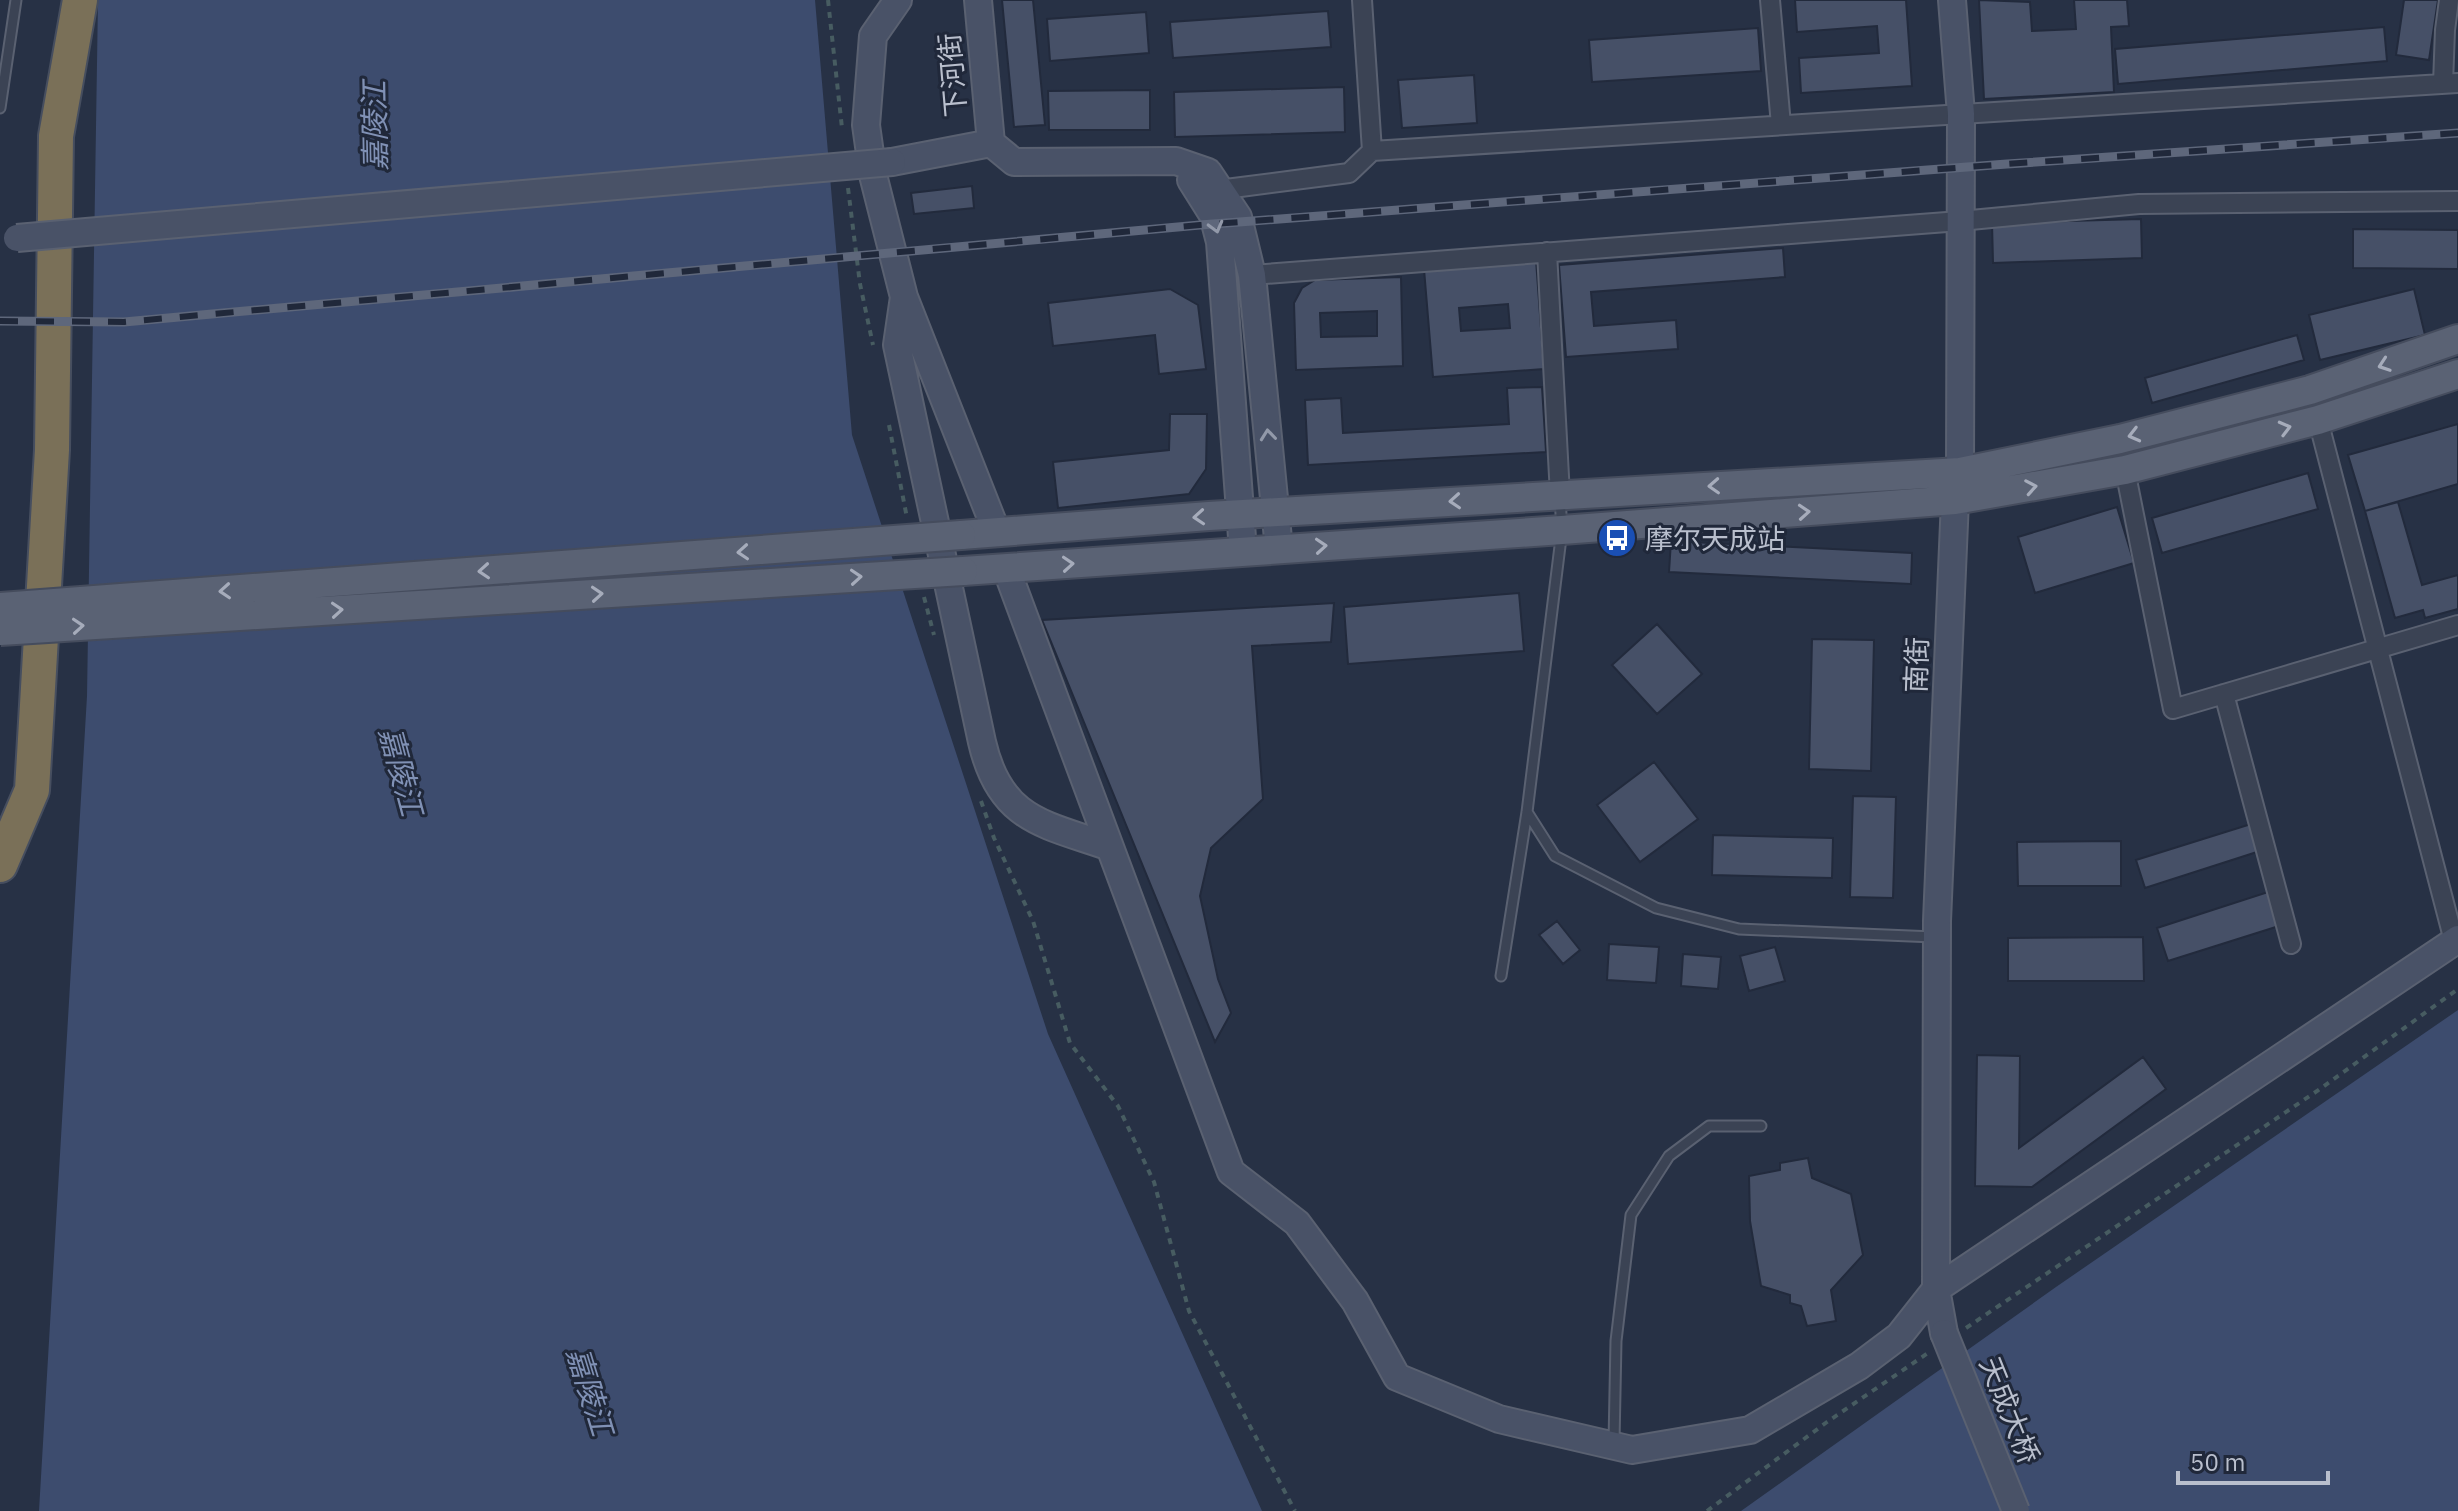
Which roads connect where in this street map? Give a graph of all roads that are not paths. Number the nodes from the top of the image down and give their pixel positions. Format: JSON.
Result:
{"nodes":[{"id":1,"x":16,"y":0,"type":"edge"},
{"id":2,"x":80,"y":0,"type":"edge"},
{"id":3,"x":898,"y":0,"type":"edge"},
{"id":4,"x":978,"y":0,"type":"edge"},
{"id":5,"x":1362,"y":0,"type":"edge"},
{"id":6,"x":1770,"y":0,"type":"edge"},
{"id":7,"x":1952,"y":0,"type":"edge"},
{"id":8,"x":2449,"y":0,"type":"edge"},
{"id":9,"x":2451,"y":84,"type":"edge"},
{"id":10,"x":0,"y":108,"type":"edge"},
{"id":11,"x":1961,"y":114,"type":"junction"},
{"id":12,"x":1781,"y":125,"type":"junction"},
{"id":13,"x":991,"y":143,"type":"junction"},
{"id":14,"x":1372,"y":151,"type":"junction"},
{"id":15,"x":1210,"y":191,"type":"junction"},
{"id":16,"x":2458,"y":201,"type":"edge"},
{"id":17,"x":1960,"y":221,"type":"junction"},
{"id":18,"x":9,"y":237,"type":"edge"},
{"id":19,"x":1547,"y":252,"type":"junction"},
{"id":20,"x":1252,"y":275,"type":"junction"},
{"id":21,"x":904,"y":297,"type":"junction"},
{"id":22,"x":2458,"y":339,"type":"edge"},
{"id":23,"x":2458,"y":374,"type":"edge"},
{"id":24,"x":2318,"y":420,"type":"junction"},
{"id":25,"x":2125,"y":470,"type":"junction"},
{"id":26,"x":1957,"y":486,"type":"junction"},
{"id":27,"x":1560,"y":495,"type":"junction"},
{"id":28,"x":1276,"y":512,"type":"junction"},
{"id":29,"x":1240,"y":514,"type":"junction"},
{"id":30,"x":1562,"y":530,"type":"junction"},
{"id":31,"x":997,"y":533,"type":"junction"},
{"id":32,"x":1279,"y":549,"type":"junction"},
{"id":33,"x":1243,"y":551,"type":"junction"},
{"id":34,"x":1006,"y":568,"type":"junction"},
{"id":35,"x":0,"y":607,"type":"edge"},
{"id":36,"x":2458,"y":625,"type":"edge"},
{"id":37,"x":0,"y":631,"type":"edge"},
{"id":38,"x":2378,"y":650,"type":"junction"},
{"id":39,"x":2224,"y":694,"type":"junction"},
{"id":40,"x":1527,"y":812,"type":"junction"},
{"id":41,"x":1110,"y":847,"type":"junction"},
{"id":42,"x":0,"y":864,"type":"edge"},
{"id":43,"x":2452,"y":903,"type":"edge"},
{"id":44,"x":1937,"y":937,"type":"junction"},
{"id":45,"x":2456,"y":940,"type":"edge"},
{"id":46,"x":2291,"y":944,"type":"dead end"},
{"id":47,"x":1501,"y":976,"type":"dead end"},
{"id":48,"x":1761,"y":1126,"type":"dead end"},
{"id":49,"x":1936,"y":1289,"type":"junction"},
{"id":50,"x":1944,"y":1340,"type":"joint"},
{"id":51,"x":1614,"y":1446,"type":"junction"},
{"id":52,"x":2016,"y":1511,"type":"edge"}],
"edges":[{"from":1,"to":10,"type":"lane"},
{"from":2,"to":42,"type":"highway"},
{"from":3,"to":21,"type":"street"},
{"from":4,"to":13,"type":"street","name":"下河街"},
{"from":5,"to":14,"type":"street"},
{"from":6,"to":12,"type":"street"},
{"from":7,"to":11,"type":"street","name":"南街"},
{"from":8,"to":9,"type":"street"},
{"from":9,"to":11,"type":"street"},
{"from":11,"to":12,"type":"street"},
{"from":11,"to":17,"type":"street","name":"南街"},
{"from":12,"to":14,"type":"street"},
{"from":13,"to":15,"type":"street"},
{"from":13,"to":18,"type":"street","bridge":true},
{"from":14,"to":15,"type":"street"},
{"from":15,"to":20,"type":"street"},
{"from":15,"to":29,"type":"street","one_way":true},
{"from":16,"to":17,"type":"street"},
{"from":17,"to":19,"type":"street"},
{"from":17,"to":26,"type":"street","name":"南街"},
{"from":19,"to":20,"type":"street"},
{"from":19,"to":27,"type":"street"},
{"from":28,"to":20,"type":"street","one_way":true},
{"from":21,"to":31,"type":"street"},
{"from":21,"to":41,"type":"street"},
{"from":22,"to":26,"type":"main road","one_way":true},
{"from":23,"to":24,"type":"main road"},
{"from":25,"to":24,"type":"main road","one_way":true},
{"from":24,"to":38,"type":"street"},
{"from":26,"to":25,"type":"main road","one_way":true},
{"from":25,"to":39,"type":"street"},
{"from":26,"to":27,"type":"main road","one_way":true},
{"from":30,"to":26,"type":"main road","one_way":true},
{"from":26,"to":44,"type":"street","name":"南街"},
{"from":27,"to":28,"type":"main road","one_way":true},
{"from":27,"to":30,"type":"lane"},
{"from":28,"to":29,"type":"main road"},
{"from":28,"to":32,"type":"street"},
{"from":29,"to":31,"type":"main road","one_way":true},
{"from":29,"to":33,"type":"street"},
{"from":32,"to":30,"type":"main road","one_way":true},
{"from":30,"to":40,"type":"lane"},
{"from":31,"to":35,"type":"main road","one_way":true,"bridge":true},
{"from":32,"to":33,"type":"main road"},
{"from":34,"to":33,"type":"main road","one_way":true},
{"from":37,"to":34,"type":"main road","one_way":true,"bridge":true},
{"from":34,"to":41,"type":"street"},
{"from":36,"to":38,"type":"street"},
{"from":38,"to":39,"type":"street"},
{"from":38,"to":43,"type":"street"},
{"from":39,"to":46,"type":"street"},
{"from":40,"to":44,"type":"lane"},
{"from":40,"to":47,"type":"lane"},
{"from":41,"to":51,"type":"street"},
{"from":43,"to":45,"type":"street"},
{"from":44,"to":49,"type":"street","name":"南街"},
{"from":45,"to":49,"type":"street"},
{"from":48,"to":51,"type":"lane"},
{"from":49,"to":50,"type":"street","name":"南街"},
{"from":49,"to":51,"type":"street"},
{"from":50,"to":52,"type":"street","name":"天成大桥","bridge":true}]}
